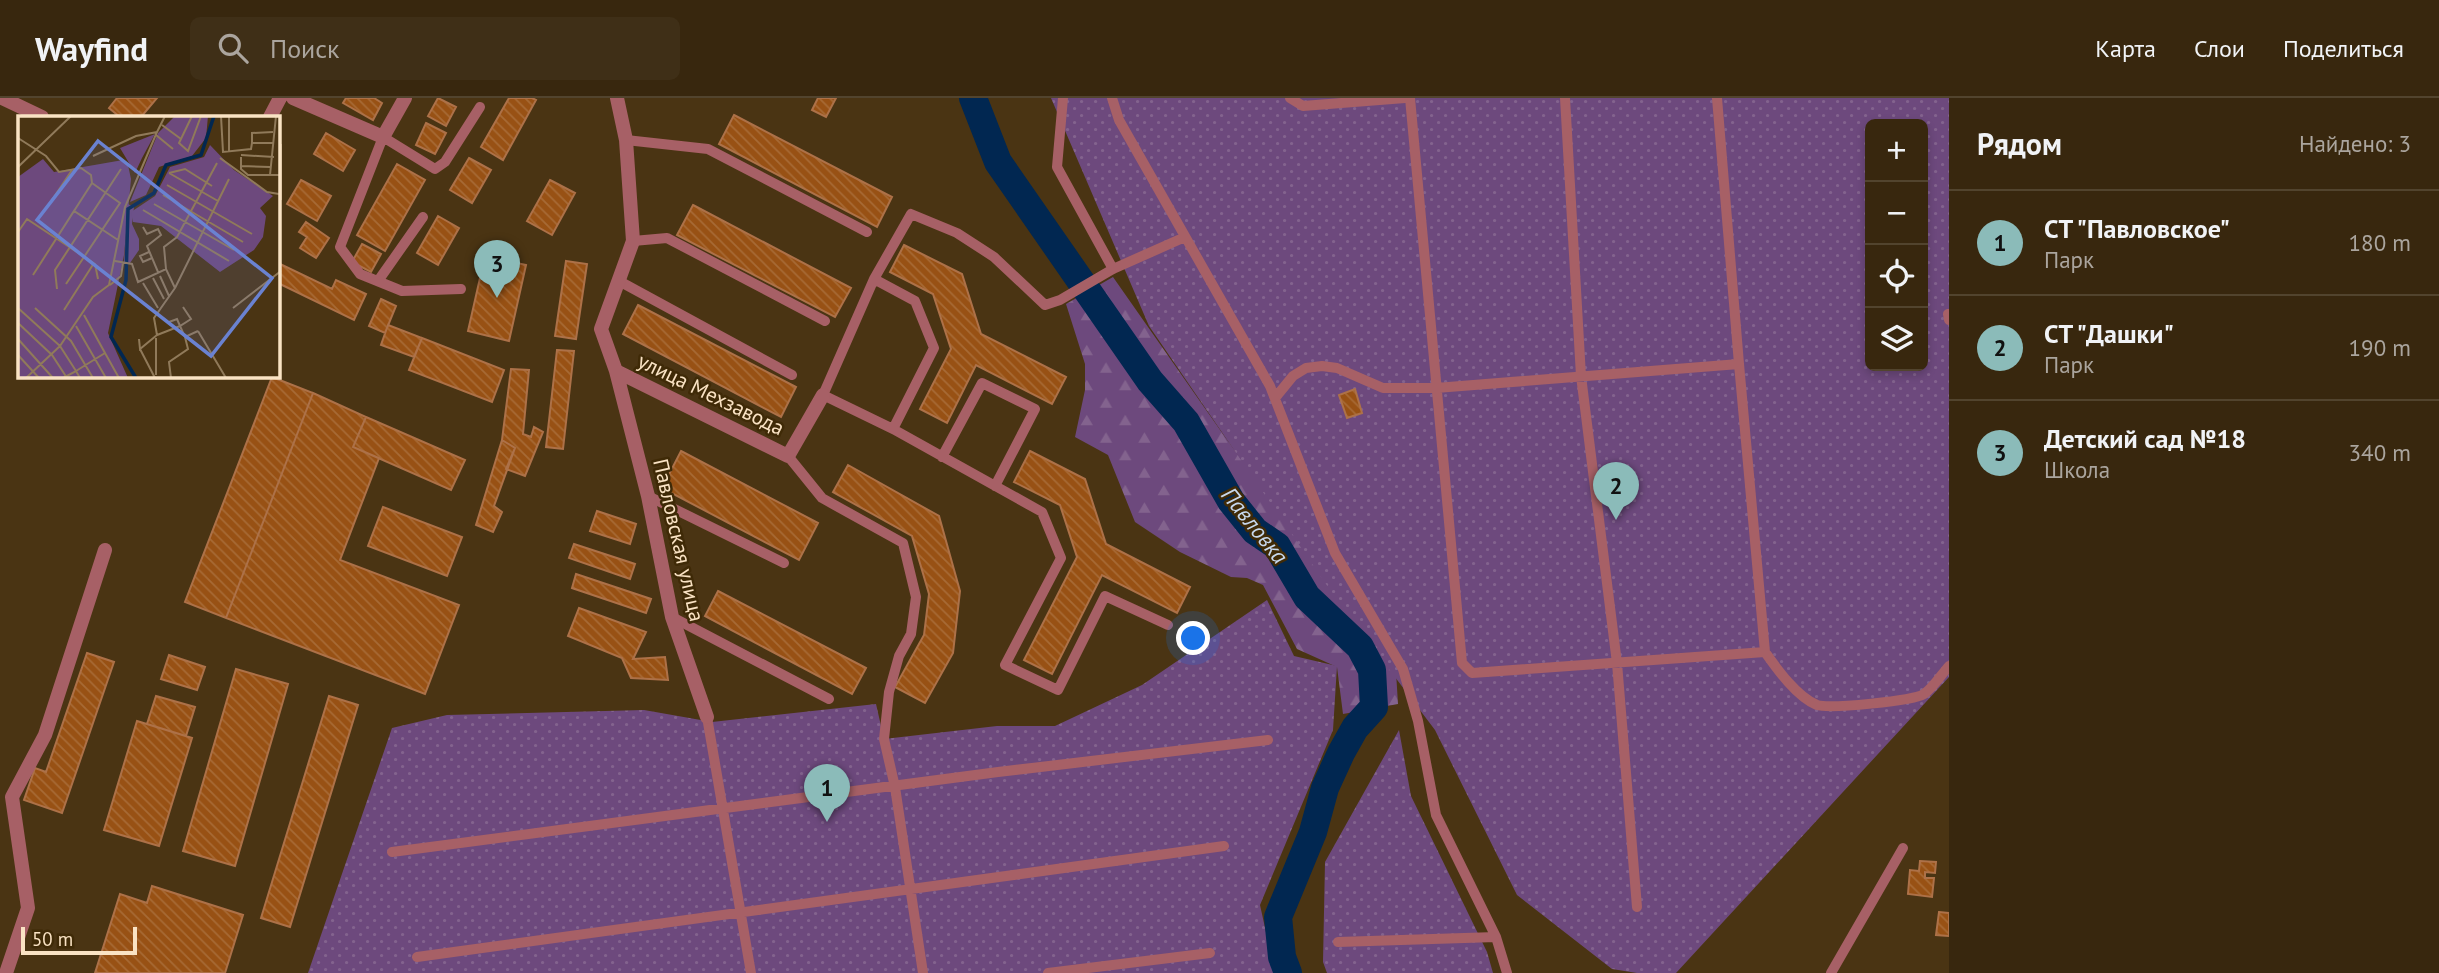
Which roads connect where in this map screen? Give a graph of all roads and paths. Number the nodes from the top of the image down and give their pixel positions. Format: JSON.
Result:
{"nodes":[{"id":1,"x":2,"y":98,"type":"edge"},
{"id":2,"x":280,"y":98,"type":"edge"},
{"id":3,"x":293,"y":98,"type":"edge"},
{"id":4,"x":405,"y":98,"type":"edge"},
{"id":5,"x":617,"y":98,"type":"edge"},
{"id":6,"x":1063,"y":98,"type":"edge"},
{"id":7,"x":1112,"y":98,"type":"edge"},
{"id":8,"x":1290,"y":98,"type":"edge"},
{"id":9,"x":1408,"y":98,"type":"edge"},
{"id":10,"x":1565,"y":98,"type":"edge"},
{"id":11,"x":1717,"y":98,"type":"edge"},
{"id":12,"x":1317,"y":101,"type":"edge"},
{"id":13,"x":480,"y":107,"type":"dead end"},
{"id":14,"x":40,"y":116,"type":"edge"},
{"id":15,"x":271,"y":116,"type":"edge"},
{"id":16,"x":383,"y":138,"type":"junction"},
{"id":17,"x":626,"y":140,"type":"junction"},
{"id":18,"x":423,"y":217,"type":"dead end"},
{"id":19,"x":867,"y":232,"type":"dead end"},
{"id":20,"x":1185,"y":237,"type":"junction"},
{"id":21,"x":633,"y":241,"type":"junction"},
{"id":22,"x":1113,"y":268,"type":"junction"},
{"id":23,"x":874,"y":279,"type":"junction"},
{"id":24,"x":378,"y":281,"type":"junction"},
{"id":25,"x":619,"y":281,"type":"junction"},
{"id":26,"x":461,"y":289,"type":"dead end"},
{"id":27,"x":1948,"y":314,"type":"edge"},
{"id":28,"x":1949,"y":320,"type":"edge"},
{"id":29,"x":825,"y":321,"type":"dead end"},
{"id":30,"x":1739,"y":364,"type":"junction"},
{"id":31,"x":616,"y":371,"type":"junction"},
{"id":32,"x":792,"y":375,"type":"dead end"},
{"id":33,"x":1581,"y":376,"type":"junction"},
{"id":34,"x":1436,"y":388,"type":"junction"},
{"id":35,"x":823,"y":395,"type":"junction"},
{"id":36,"x":1275,"y":398,"type":"junction"},
{"id":37,"x":893,"y":429,"type":"junction"},
{"id":38,"x":788,"y":456,"type":"junction"},
{"id":39,"x":942,"y":457,"type":"junction"},
{"id":40,"x":995,"y":486,"type":"junction"},
{"id":41,"x":648,"y":496,"type":"junction"},
{"id":42,"x":105,"y":550,"type":"dead end"},
{"id":43,"x":784,"y":562,"type":"dead end"},
{"id":44,"x":672,"y":617,"type":"junction"},
{"id":45,"x":1168,"y":625,"type":"dead end"},
{"id":46,"x":1765,"y":652,"type":"junction"},
{"id":47,"x":1617,"y":663,"type":"junction"},
{"id":48,"x":1949,"y":666,"type":"edge"},
{"id":49,"x":829,"y":699,"type":"dead end"},
{"id":50,"x":707,"y":718,"type":"joint"},
{"id":51,"x":1268,"y":740,"type":"dead end"},
{"id":52,"x":895,"y":787,"type":"junction"},
{"id":53,"x":723,"y":810,"type":"junction"},
{"id":54,"x":1224,"y":846,"type":"dead end"},
{"id":55,"x":1903,"y":848,"type":"dead end"},
{"id":56,"x":392,"y":852,"type":"dead end"},
{"id":57,"x":910,"y":888,"type":"junction"},
{"id":58,"x":1637,"y":907,"type":"dead end"},
{"id":59,"x":741,"y":910,"type":"junction"},
{"id":60,"x":1496,"y":937,"type":"junction"},
{"id":61,"x":1338,"y":942,"type":"dead end"},
{"id":62,"x":1210,"y":953,"type":"dead end"},
{"id":63,"x":417,"y":957,"type":"dead end"},
{"id":64,"x":6,"y":973,"type":"edge"},
{"id":65,"x":751,"y":973,"type":"edge"},
{"id":66,"x":922,"y":973,"type":"edge"},
{"id":67,"x":1048,"y":973,"type":"edge"},
{"id":68,"x":1507,"y":973,"type":"edge"},
{"id":69,"x":1831,"y":973,"type":"edge"}],
"edges":[{"from":1,"to":14,"type":"street"},
{"from":2,"to":15,"type":"street"},
{"from":3,"to":16,"type":"street"},
{"from":4,"to":16,"type":"street"},
{"from":5,"to":17,"type":"street","name":"улица Мехзавода"},
{"from":6,"to":22,"type":"lane"},
{"from":7,"to":20,"type":"lane"},
{"from":8,"to":12,"type":"lane"},
{"from":9,"to":12,"type":"lane"},
{"from":9,"to":34,"type":"lane"},
{"from":10,"to":33,"type":"lane"},
{"from":11,"to":30,"type":"lane"},
{"from":13,"to":16,"type":"lane"},
{"from":16,"to":24,"type":"lane"},
{"from":17,"to":19,"type":"lane"},
{"from":17,"to":21,"type":"street","name":"улица Мехзавода"},
{"from":18,"to":24,"type":"lane"},
{"from":20,"to":22,"type":"lane"},
{"from":20,"to":36,"type":"lane"},
{"from":21,"to":25,"type":"street","name":"улица Мехзавода"},
{"from":21,"to":29,"type":"lane"},
{"from":22,"to":23,"type":"lane"},
{"from":23,"to":35,"type":"lane"},
{"from":23,"to":37,"type":"lane"},
{"from":24,"to":26,"type":"lane"},
{"from":25,"to":31,"type":"street","name":"улица Мехзавода"},
{"from":25,"to":32,"type":"lane"},
{"from":27,"to":28,"type":"lane"},
{"from":30,"to":33,"type":"lane"},
{"from":30,"to":46,"type":"lane"},
{"from":31,"to":38,"type":"street","name":"улица Мехзавода"},
{"from":31,"to":41,"type":"street","name":"Павловская улица"},
{"from":33,"to":34,"type":"lane"},
{"from":33,"to":47,"type":"lane"},
{"from":34,"to":36,"type":"lane"},
{"from":34,"to":47,"type":"lane"},
{"from":35,"to":37,"type":"lane"},
{"from":35,"to":38,"type":"street","name":"улица Мехзавода"},
{"from":36,"to":60,"type":"lane"},
{"from":37,"to":39,"type":"lane"},
{"from":38,"to":52,"type":"lane"},
{"from":39,"to":40,"type":"lane"},
{"from":39,"to":40,"type":"lane"},
{"from":40,"to":45,"type":"lane"},
{"from":41,"to":43,"type":"lane"},
{"from":41,"to":44,"type":"street","name":"Павловская улица"},
{"from":42,"to":64,"type":"street"},
{"from":44,"to":49,"type":"lane"},
{"from":44,"to":50,"type":"street","name":"Павловская улица"},
{"from":46,"to":47,"type":"lane"},
{"from":46,"to":48,"type":"lane"},
{"from":47,"to":58,"type":"lane"},
{"from":50,"to":53,"type":"lane"},
{"from":51,"to":52,"type":"lane"},
{"from":52,"to":53,"type":"lane"},
{"from":52,"to":57,"type":"lane"},
{"from":53,"to":56,"type":"lane"},
{"from":53,"to":59,"type":"lane"},
{"from":54,"to":57,"type":"lane"},
{"from":55,"to":69,"type":"lane"},
{"from":57,"to":59,"type":"lane"},
{"from":57,"to":66,"type":"lane"},
{"from":59,"to":63,"type":"lane"},
{"from":59,"to":65,"type":"lane"},
{"from":60,"to":61,"type":"lane"},
{"from":60,"to":68,"type":"lane"},
{"from":62,"to":67,"type":"lane"}]}
